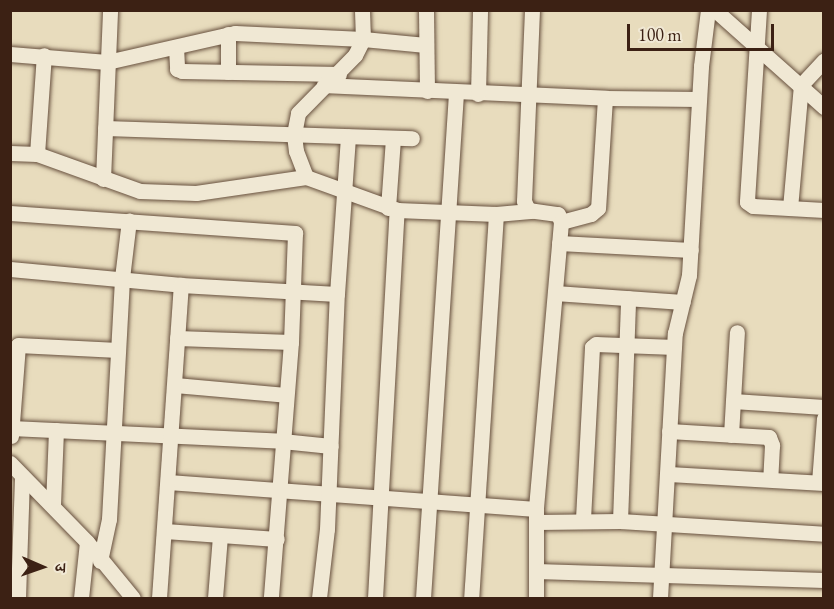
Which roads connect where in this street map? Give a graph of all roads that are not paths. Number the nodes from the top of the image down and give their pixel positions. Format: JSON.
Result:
{"nodes":[{"id":1,"x":110,"y":10,"type":"edge"},
{"id":2,"x":362,"y":10,"type":"edge"},
{"id":3,"x":426,"y":10,"type":"edge"},
{"id":4,"x":480,"y":10,"type":"edge"},
{"id":5,"x":532,"y":10,"type":"edge"},
{"id":6,"x":708,"y":10,"type":"edge"},
{"id":7,"x":715,"y":10,"type":"edge"},
{"id":8,"x":759,"y":10,"type":"edge"},
{"id":9,"x":228,"y":34,"type":"junction"},
{"id":10,"x":363,"y":39,"type":"junction"},
{"id":11,"x":426,"y":45,"type":"junction"},
{"id":12,"x":176,"y":46,"type":"junction"},
{"id":13,"x":757,"y":48,"type":"junction"},
{"id":14,"x":10,"y":54,"type":"edge"},
{"id":15,"x":44,"y":55,"type":"junction"},
{"id":16,"x":824,"y":60,"type":"edge"},
{"id":17,"x":107,"y":62,"type":"junction"},
{"id":18,"x":228,"y":72,"type":"junction"},
{"id":19,"x":339,"y":74,"type":"junction"},
{"id":20,"x":324,"y":85,"type":"junction"},
{"id":21,"x":801,"y":85,"type":"junction"},
{"id":22,"x":427,"y":91,"type":"junction"},
{"id":23,"x":456,"y":93,"type":"junction"},
{"id":24,"x":478,"y":94,"type":"junction"},
{"id":25,"x":529,"y":95,"type":"junction"},
{"id":26,"x":605,"y":98,"type":"junction"},
{"id":27,"x":699,"y":99,"type":"junction"},
{"id":28,"x":824,"y":107,"type":"edge"},
{"id":29,"x":105,"y":128,"type":"junction"},
{"id":30,"x":294,"y":134,"type":"junction"},
{"id":31,"x":348,"y":136,"type":"junction"},
{"id":32,"x":393,"y":138,"type":"junction"},
{"id":33,"x":412,"y":138,"type":"dead end"},
{"id":34,"x":10,"y":153,"type":"edge"},
{"id":35,"x":37,"y":154,"type":"junction"},
{"id":36,"x":306,"y":177,"type":"junction"},
{"id":37,"x":103,"y":179,"type":"junction"},
{"id":38,"x":343,"y":191,"type":"junction"},
{"id":39,"x":790,"y":208,"type":"junction"},
{"id":40,"x":393,"y":209,"type":"junction"},
{"id":41,"x":824,"y":210,"type":"edge"},
{"id":42,"x":533,"y":211,"type":"junction"},
{"id":43,"x":10,"y":213,"type":"edge"},
{"id":44,"x":448,"y":213,"type":"junction"},
{"id":45,"x":496,"y":214,"type":"junction"},
{"id":46,"x":129,"y":220,"type":"junction"},
{"id":47,"x":561,"y":222,"type":"junction"},
{"id":48,"x":559,"y":243,"type":"junction"},
{"id":49,"x":691,"y":250,"type":"junction"},
{"id":50,"x":10,"y":269,"type":"edge"},
{"id":51,"x":122,"y":278,"type":"junction"},
{"id":52,"x":181,"y":285,"type":"junction"},
{"id":53,"x":293,"y":290,"type":"junction"},
{"id":54,"x":555,"y":293,"type":"junction"},
{"id":55,"x":337,"y":294,"type":"junction"},
{"id":56,"x":628,"y":298,"type":"junction"},
{"id":57,"x":682,"y":302,"type":"junction"},
{"id":58,"x":737,"y":332,"type":"dead end"},
{"id":59,"x":177,"y":338,"type":"junction"},
{"id":60,"x":291,"y":342,"type":"junction"},
{"id":61,"x":627,"y":345,"type":"junction"},
{"id":62,"x":674,"y":347,"type":"junction"},
{"id":63,"x":118,"y":350,"type":"junction"},
{"id":64,"x":175,"y":385,"type":"junction"},
{"id":65,"x":286,"y":395,"type":"junction"},
{"id":66,"x":733,"y":401,"type":"junction"},
{"id":67,"x":824,"y":407,"type":"edge"},
{"id":68,"x":824,"y":418,"type":"edge"},
{"id":69,"x":56,"y":429,"type":"junction"},
{"id":70,"x":114,"y":431,"type":"junction"},
{"id":71,"x":669,"y":431,"type":"junction"},
{"id":72,"x":11,"y":432,"type":"edge"},
{"id":73,"x":171,"y":434,"type":"junction"},
{"id":74,"x":731,"y":435,"type":"junction"},
{"id":75,"x":282,"y":441,"type":"junction"},
{"id":76,"x":332,"y":446,"type":"junction"},
{"id":77,"x":822,"y":458,"type":"edge"},
{"id":78,"x":10,"y":463,"type":"edge"},
{"id":79,"x":669,"y":474,"type":"junction"},
{"id":80,"x":22,"y":476,"type":"junction"},
{"id":81,"x":770,"y":479,"type":"junction"},
{"id":82,"x":168,"y":482,"type":"junction"},
{"id":83,"x":821,"y":482,"type":"edge"},
{"id":84,"x":280,"y":491,"type":"junction"},
{"id":85,"x":329,"y":495,"type":"junction"},
{"id":86,"x":380,"y":496,"type":"junction"},
{"id":87,"x":429,"y":500,"type":"junction"},
{"id":88,"x":476,"y":504,"type":"junction"},
{"id":89,"x":52,"y":505,"type":"junction"},
{"id":90,"x":16,"y":508,"type":"edge"},
{"id":91,"x":536,"y":515,"type":"junction"},
{"id":92,"x":583,"y":519,"type":"junction"},
{"id":93,"x":620,"y":521,"type":"junction"},
{"id":94,"x":667,"y":523,"type":"junction"},
{"id":95,"x":165,"y":531,"type":"junction"},
{"id":96,"x":824,"y":534,"type":"edge"},
{"id":97,"x":220,"y":536,"type":"junction"},
{"id":98,"x":276,"y":539,"type":"junction"},
{"id":99,"x":87,"y":542,"type":"junction"},
{"id":100,"x":100,"y":561,"type":"junction"},
{"id":101,"x":536,"y":571,"type":"junction"},
{"id":102,"x":663,"y":575,"type":"junction"},
{"id":103,"x":824,"y":580,"type":"edge"},
{"id":104,"x":18,"y":598,"type":"edge"},
{"id":105,"x":81,"y":598,"type":"edge"},
{"id":106,"x":133,"y":598,"type":"edge"},
{"id":107,"x":159,"y":598,"type":"edge"},
{"id":108,"x":215,"y":598,"type":"edge"},
{"id":109,"x":271,"y":598,"type":"edge"},
{"id":110,"x":319,"y":598,"type":"edge"},
{"id":111,"x":375,"y":598,"type":"edge"},
{"id":112,"x":423,"y":598,"type":"edge"},
{"id":113,"x":471,"y":598,"type":"edge"},
{"id":114,"x":536,"y":598,"type":"edge"},
{"id":115,"x":660,"y":598,"type":"edge"}],
"edges":[{"from":1,"to":17,"type":"street"},
{"from":2,"to":10,"type":"street"},
{"from":3,"to":11,"type":"street"},
{"from":4,"to":24,"type":"street"},
{"from":5,"to":25,"type":"street"},
{"from":6,"to":27,"type":"street"},
{"from":7,"to":13,"type":"street"},
{"from":8,"to":13,"type":"street"},
{"from":9,"to":10,"type":"street"},
{"from":9,"to":12,"type":"street"},
{"from":9,"to":18,"type":"street"},
{"from":10,"to":11,"type":"street"},
{"from":10,"to":19,"type":"street"},
{"from":11,"to":22,"type":"street"},
{"from":12,"to":17,"type":"street"},
{"from":12,"to":18,"type":"street"},
{"from":13,"to":21,"type":"street"},
{"from":13,"to":39,"type":"street"},
{"from":14,"to":15,"type":"street"},
{"from":15,"to":17,"type":"street"},
{"from":15,"to":35,"type":"street"},
{"from":16,"to":21,"type":"street"},
{"from":17,"to":29,"type":"street"},
{"from":18,"to":19,"type":"street"},
{"from":19,"to":20,"type":"street"},
{"from":20,"to":22,"type":"street"},
{"from":20,"to":30,"type":"street"},
{"from":21,"to":28,"type":"street"},
{"from":21,"to":39,"type":"street"},
{"from":22,"to":23,"type":"street"},
{"from":23,"to":24,"type":"street"},
{"from":23,"to":44,"type":"street"},
{"from":24,"to":25,"type":"street"},
{"from":25,"to":26,"type":"street"},
{"from":25,"to":42,"type":"street"},
{"from":26,"to":27,"type":"street"},
{"from":26,"to":47,"type":"street"},
{"from":27,"to":49,"type":"street"},
{"from":29,"to":30,"type":"street"},
{"from":29,"to":37,"type":"street"},
{"from":30,"to":31,"type":"street"},
{"from":30,"to":36,"type":"street"},
{"from":31,"to":32,"type":"street"},
{"from":31,"to":38,"type":"street"},
{"from":32,"to":33,"type":"street"},
{"from":32,"to":40,"type":"street"},
{"from":34,"to":35,"type":"street"},
{"from":35,"to":37,"type":"street"},
{"from":36,"to":37,"type":"street"},
{"from":36,"to":38,"type":"street"},
{"from":38,"to":40,"type":"street"},
{"from":38,"to":55,"type":"street"},
{"from":39,"to":41,"type":"street"},
{"from":40,"to":44,"type":"street"},
{"from":40,"to":86,"type":"street"},
{"from":42,"to":45,"type":"street"},
{"from":42,"to":47,"type":"street"},
{"from":43,"to":46,"type":"street"},
{"from":44,"to":45,"type":"street"},
{"from":44,"to":87,"type":"street"},
{"from":45,"to":88,"type":"street"},
{"from":46,"to":51,"type":"street"},
{"from":46,"to":53,"type":"street"},
{"from":47,"to":48,"type":"street"},
{"from":48,"to":49,"type":"street"},
{"from":48,"to":54,"type":"street"},
{"from":49,"to":57,"type":"street"},
{"from":50,"to":51,"type":"street"},
{"from":51,"to":52,"type":"street"},
{"from":51,"to":63,"type":"street"},
{"from":52,"to":53,"type":"street"},
{"from":52,"to":59,"type":"street"},
{"from":53,"to":55,"type":"street"},
{"from":53,"to":60,"type":"street"},
{"from":54,"to":56,"type":"street"},
{"from":54,"to":91,"type":"street"},
{"from":55,"to":76,"type":"street"},
{"from":56,"to":57,"type":"street"},
{"from":56,"to":61,"type":"street"},
{"from":57,"to":62,"type":"street"},
{"from":58,"to":66,"type":"street"},
{"from":59,"to":60,"type":"street"},
{"from":59,"to":64,"type":"street"},
{"from":60,"to":65,"type":"street"},
{"from":61,"to":62,"type":"street"},
{"from":61,"to":92,"type":"street"},
{"from":61,"to":93,"type":"street"},
{"from":62,"to":71,"type":"street"},
{"from":63,"to":70,"type":"street"},
{"from":63,"to":72,"type":"street"},
{"from":64,"to":65,"type":"street"},
{"from":64,"to":73,"type":"street"},
{"from":65,"to":75,"type":"street"},
{"from":66,"to":67,"type":"street"},
{"from":66,"to":74,"type":"street"},
{"from":68,"to":77,"type":"street"},
{"from":69,"to":70,"type":"street"},
{"from":69,"to":72,"type":"street"},
{"from":69,"to":89,"type":"street"},
{"from":70,"to":73,"type":"street"},
{"from":70,"to":100,"type":"street"},
{"from":71,"to":74,"type":"street"},
{"from":71,"to":79,"type":"street"},
{"from":73,"to":75,"type":"street"},
{"from":73,"to":82,"type":"street"},
{"from":74,"to":81,"type":"street"},
{"from":75,"to":76,"type":"street"},
{"from":75,"to":84,"type":"street"},
{"from":76,"to":85,"type":"street"},
{"from":77,"to":83,"type":"street"},
{"from":78,"to":80,"type":"street"},
{"from":79,"to":81,"type":"street"},
{"from":79,"to":94,"type":"street"},
{"from":80,"to":89,"type":"street"},
{"from":80,"to":90,"type":"street"},
{"from":81,"to":83,"type":"street"},
{"from":82,"to":84,"type":"street"},
{"from":82,"to":95,"type":"street"},
{"from":84,"to":85,"type":"street"},
{"from":84,"to":98,"type":"street"},
{"from":85,"to":86,"type":"street"},
{"from":85,"to":110,"type":"street"},
{"from":86,"to":87,"type":"street"},
{"from":86,"to":111,"type":"street"},
{"from":87,"to":88,"type":"street"},
{"from":87,"to":112,"type":"street"},
{"from":88,"to":91,"type":"street"},
{"from":88,"to":113,"type":"street"},
{"from":89,"to":99,"type":"street"},
{"from":90,"to":104,"type":"street"},
{"from":91,"to":92,"type":"street"},
{"from":91,"to":101,"type":"street"},
{"from":92,"to":93,"type":"street"},
{"from":93,"to":94,"type":"street"},
{"from":94,"to":96,"type":"street"},
{"from":94,"to":102,"type":"street"},
{"from":95,"to":97,"type":"street"},
{"from":95,"to":107,"type":"street"},
{"from":97,"to":98,"type":"street"},
{"from":97,"to":108,"type":"street"},
{"from":98,"to":109,"type":"street"},
{"from":99,"to":100,"type":"street"},
{"from":99,"to":105,"type":"street"},
{"from":100,"to":106,"type":"street"},
{"from":101,"to":102,"type":"street"},
{"from":101,"to":114,"type":"street"},
{"from":102,"to":103,"type":"street"},
{"from":102,"to":115,"type":"street"}]}
